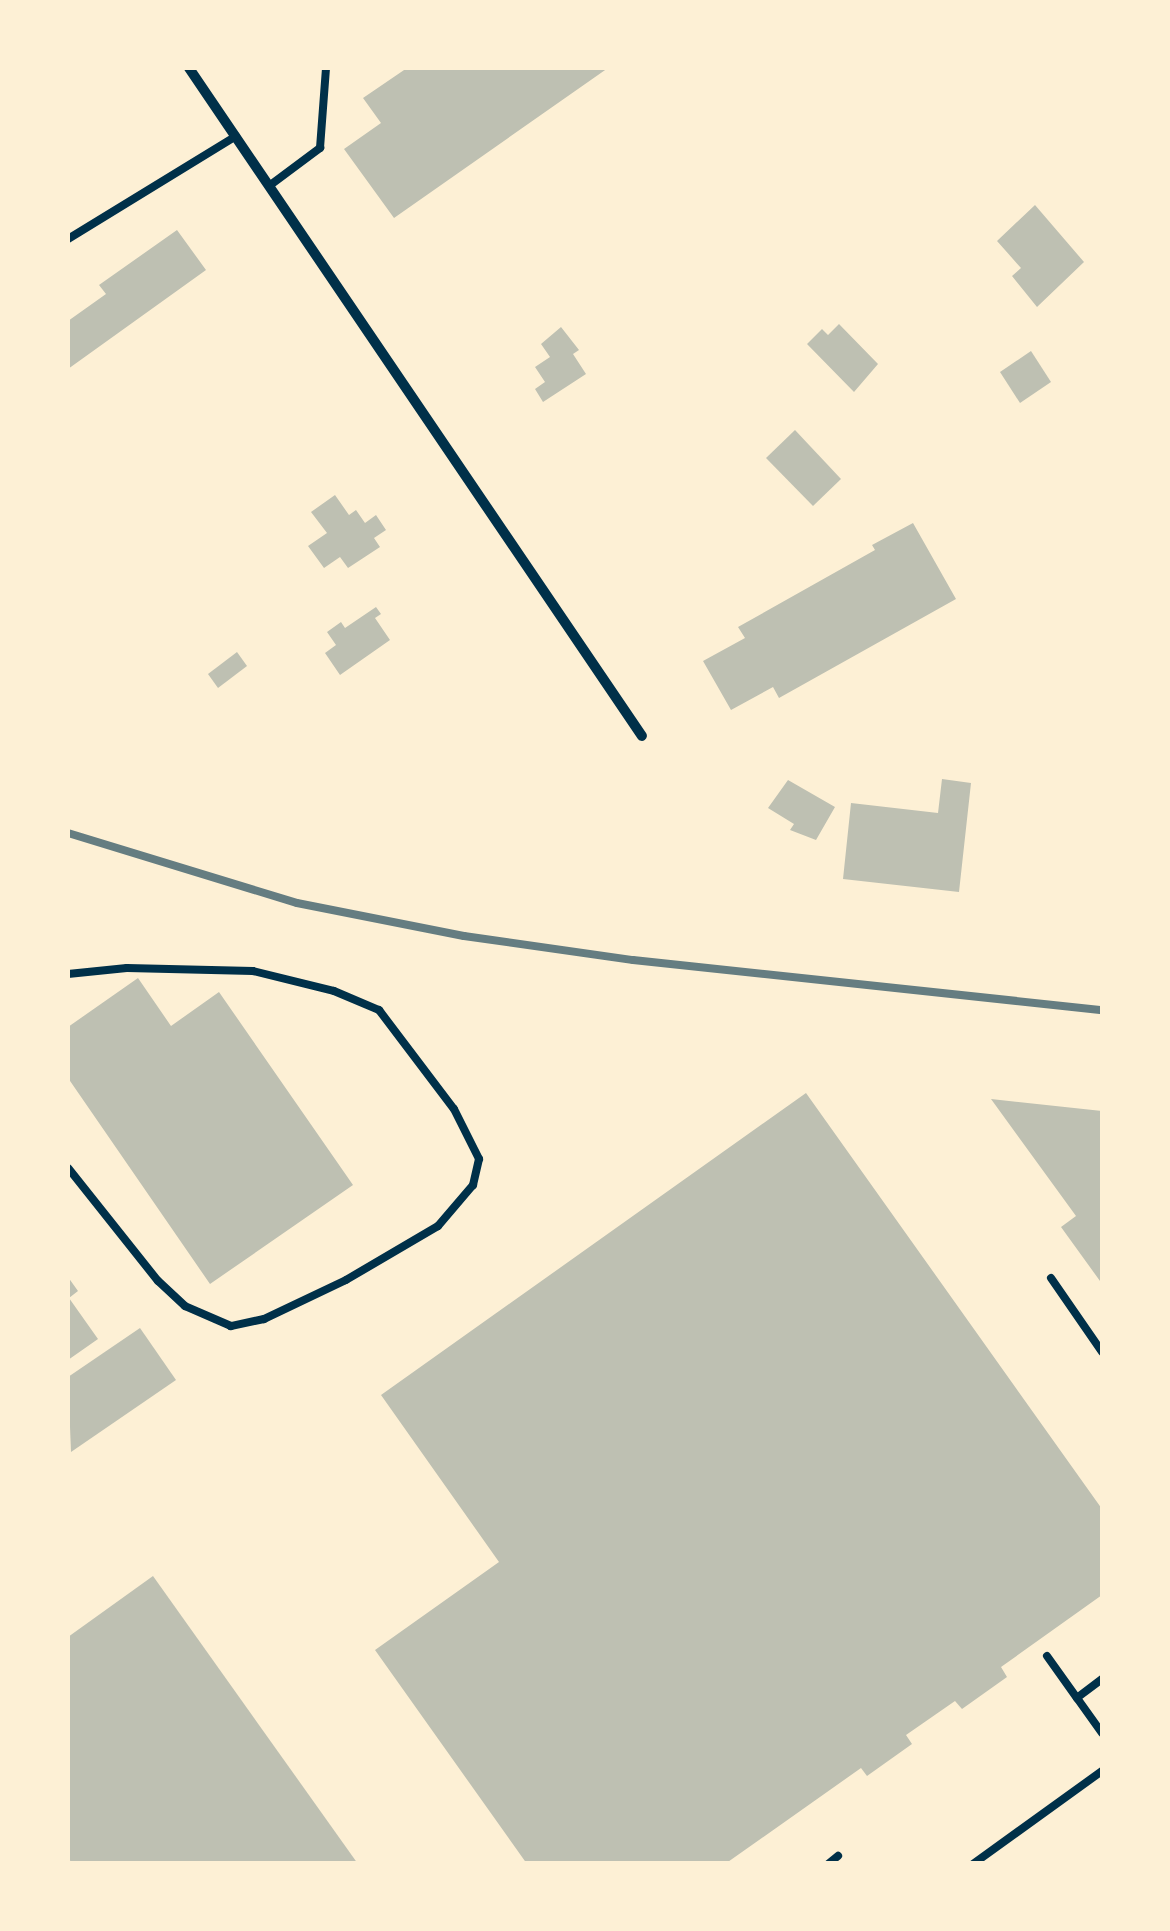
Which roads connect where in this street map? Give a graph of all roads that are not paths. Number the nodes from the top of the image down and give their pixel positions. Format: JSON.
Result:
{"nodes":[{"id":1,"x":189,"y":68,"type":"edge"},
{"id":2,"x":326,"y":68,"type":"edge"},
{"id":3,"x":236,"y":136,"type":"junction"},
{"id":4,"x":269,"y":186,"type":"junction"},
{"id":5,"x":68,"y":239,"type":"edge"},
{"id":6,"x":642,"y":736,"type":"dead end"},
{"id":7,"x":68,"y":974,"type":"edge"},
{"id":8,"x":68,"y":1168,"type":"edge"},
{"id":9,"x":1052,"y":1278,"type":"dead end"},
{"id":10,"x":1102,"y":1352,"type":"edge"},
{"id":11,"x":1047,"y":1656,"type":"dead end"},
{"id":12,"x":1102,"y":1679,"type":"edge"},
{"id":13,"x":1077,"y":1698,"type":"junction"},
{"id":14,"x":1102,"y":1733,"type":"edge"},
{"id":15,"x":1102,"y":1771,"type":"edge"},
{"id":16,"x":838,"y":1856,"type":"dead end"},
{"id":17,"x":828,"y":1864,"type":"edge"},
{"id":18,"x":973,"y":1864,"type":"edge"}],
"edges":[{"from":1,"to":3,"type":"street"},
{"from":2,"to":4,"type":"lane"},
{"from":3,"to":4,"type":"street"},
{"from":3,"to":5,"type":"lane"},
{"from":4,"to":6,"type":"street"},
{"from":7,"to":8,"type":"lane"},
{"from":9,"to":10,"type":"lane"},
{"from":11,"to":13,"type":"lane"},
{"from":12,"to":13,"type":"lane"},
{"from":13,"to":14,"type":"lane"},
{"from":15,"to":18,"type":"lane"},
{"from":16,"to":17,"type":"lane"}]}
